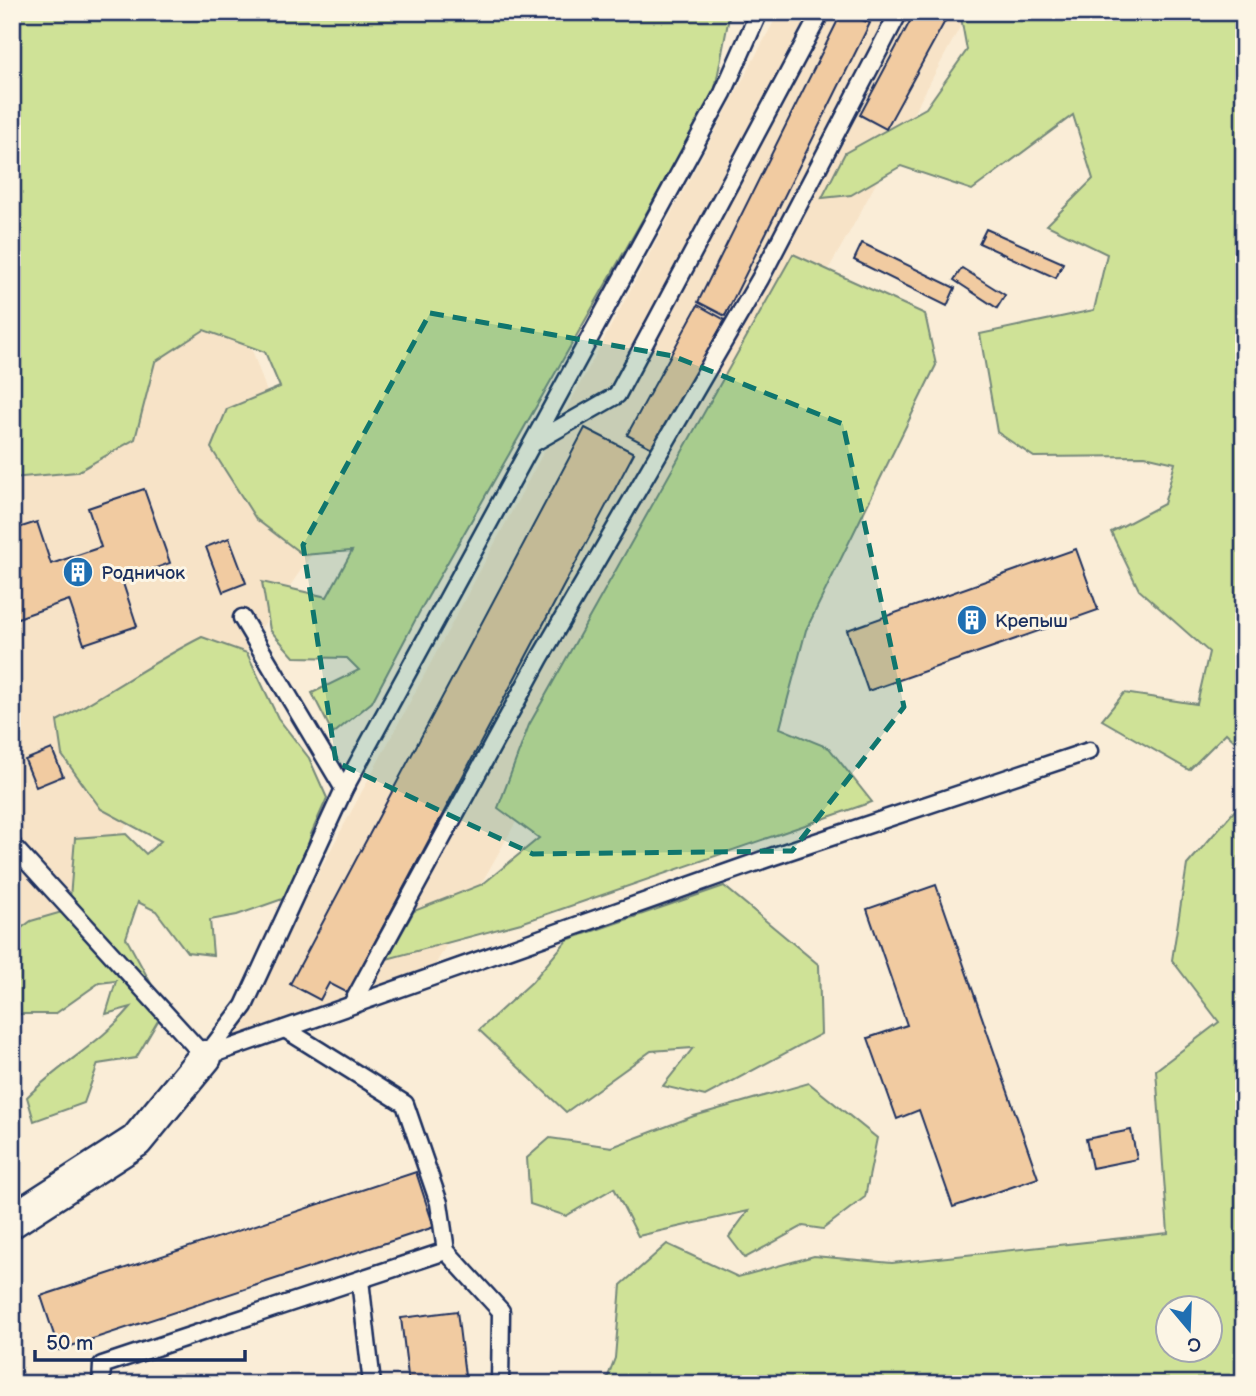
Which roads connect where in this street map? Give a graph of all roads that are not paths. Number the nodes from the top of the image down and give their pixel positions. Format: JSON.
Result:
{"nodes":[{"id":1,"x":759,"y":12,"type":"edge"},
{"id":2,"x":821,"y":12,"type":"edge"},
{"id":3,"x":899,"y":12,"type":"edge"},
{"id":4,"x":535,"y":442,"type":"junction"},
{"id":5,"x":242,"y":618,"type":"dead end"},
{"id":6,"x":1089,"y":751,"type":"dead end"},
{"id":7,"x":344,"y":789,"type":"junction"},
{"id":8,"x":12,"y":845,"type":"edge"},
{"id":9,"x":352,"y":1004,"type":"junction"},
{"id":10,"x":285,"y":1029,"type":"junction"},
{"id":11,"x":205,"y":1057,"type":"junction"},
{"id":12,"x":12,"y":1221,"type":"edge"},
{"id":13,"x":446,"y":1251,"type":"junction"},
{"id":14,"x":360,"y":1280,"type":"junction"},
{"id":15,"x":101,"y":1384,"type":"edge"},
{"id":16,"x":372,"y":1384,"type":"edge"},
{"id":17,"x":500,"y":1384,"type":"edge"}],
"edges":[{"from":1,"to":4,"type":"lane"},
{"from":2,"to":4,"type":"lane"},
{"from":3,"to":9,"type":"lane"},
{"from":4,"to":7,"type":"lane"},
{"from":5,"to":7,"type":"lane"},
{"from":6,"to":9,"type":"lane"},
{"from":7,"to":11,"type":"lane"},
{"from":8,"to":11,"type":"lane"},
{"from":9,"to":10,"type":"lane"},
{"from":10,"to":11,"type":"lane"},
{"from":10,"to":13,"type":"lane"},
{"from":11,"to":12,"type":"street"},
{"from":13,"to":14,"type":"lane"},
{"from":13,"to":17,"type":"lane"},
{"from":14,"to":15,"type":"lane"},
{"from":14,"to":16,"type":"lane"}]}
